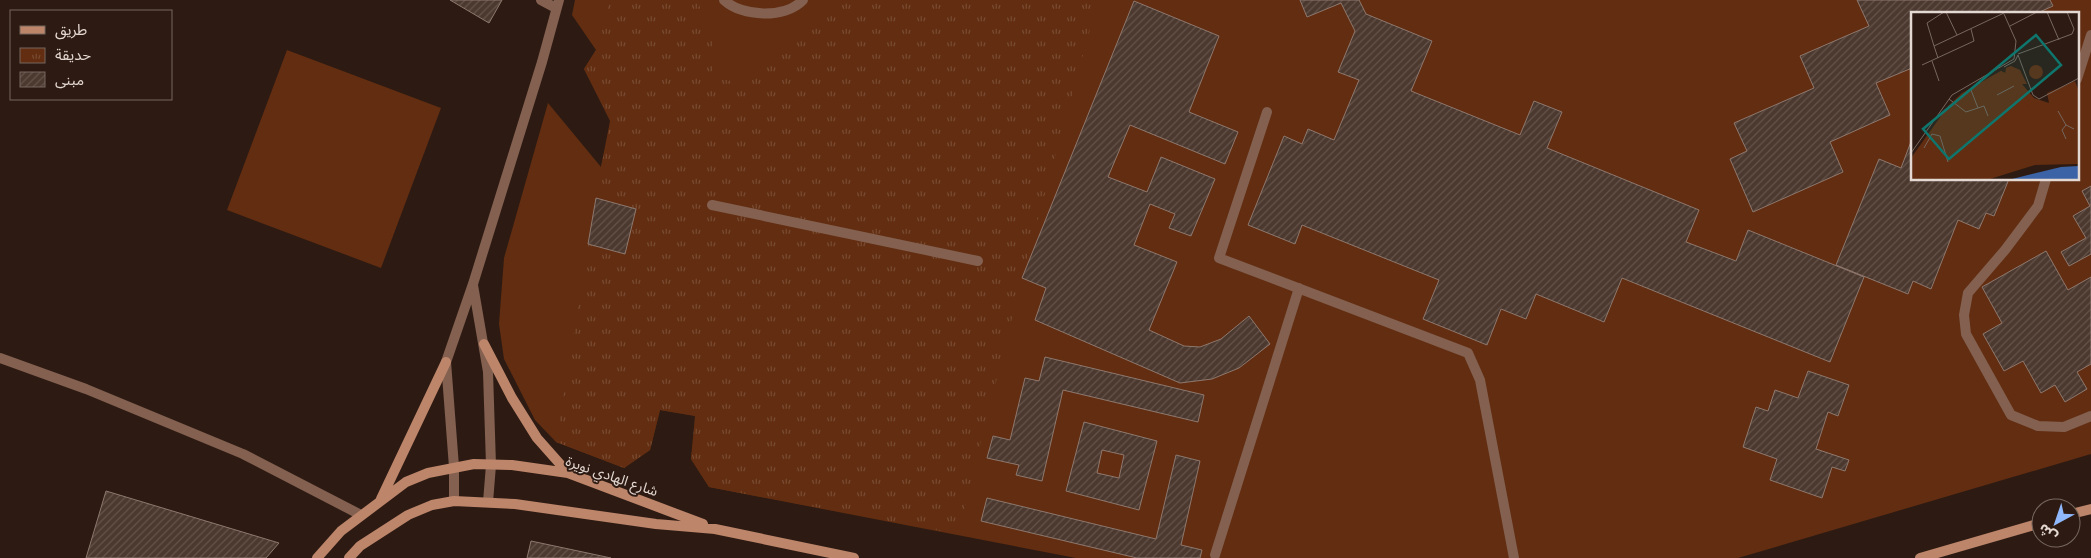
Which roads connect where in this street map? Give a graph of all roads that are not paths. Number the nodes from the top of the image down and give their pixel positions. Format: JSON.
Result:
{"nodes":[{"id":1,"x":541,"y":0,"type":"edge"},
{"id":2,"x":724,"y":0,"type":"edge"},
{"id":3,"x":803,"y":0,"type":"edge"},
{"id":4,"x":557,"y":4,"type":"edge"},
{"id":5,"x":2091,"y":35,"type":"edge"},
{"id":6,"x":2078,"y":76,"type":"edge"},
{"id":7,"x":1267,"y":112,"type":"dead end"},
{"id":8,"x":2046,"y":180,"type":"edge"},
{"id":9,"x":712,"y":205,"type":"dead end"},
{"id":10,"x":978,"y":261,"type":"dead end"},
{"id":11,"x":473,"y":284,"type":"junction"},
{"id":12,"x":1299,"y":288,"type":"junction"},
{"id":13,"x":484,"y":344,"type":"junction"},
{"id":14,"x":0,"y":358,"type":"edge"},
{"id":15,"x":446,"y":362,"type":"junction"},
{"id":16,"x":2091,"y":416,"type":"edge"},
{"id":17,"x":491,"y":465,"type":"junction"},
{"id":18,"x":454,"y":466,"type":"junction"},
{"id":19,"x":568,"y":473,"type":"junction"},
{"id":20,"x":381,"y":500,"type":"junction"},
{"id":21,"x":454,"y":501,"type":"junction"},
{"id":22,"x":488,"y":502,"type":"junction"},
{"id":23,"x":361,"y":515,"type":"junction"},
{"id":24,"x":2031,"y":526,"type":"edge"},
{"id":25,"x":715,"y":529,"type":"junction"},
{"id":26,"x":1215,"y":554,"type":"dead end"},
{"id":27,"x":317,"y":558,"type":"edge"},
{"id":28,"x":349,"y":558,"type":"edge"},
{"id":29,"x":854,"y":558,"type":"edge"},
{"id":30,"x":1514,"y":558,"type":"edge"},
{"id":31,"x":1920,"y":558,"type":"edge"}],
"edges":[{"from":1,"to":4,"type":"street"},
{"from":2,"to":3,"type":"street"},
{"from":4,"to":11,"type":"street"},
{"from":5,"to":6,"type":"street"},
{"from":7,"to":12,"type":"street"},
{"from":8,"to":16,"type":"street"},
{"from":9,"to":10,"type":"street"},
{"from":11,"to":13,"type":"street"},
{"from":11,"to":15,"type":"street"},
{"from":12,"to":26,"type":"street"},
{"from":12,"to":30,"type":"street"},
{"from":13,"to":17,"type":"street"},
{"from":13,"to":19,"type":"street"},
{"from":14,"to":23,"type":"street"},
{"from":15,"to":18,"type":"street"},
{"from":15,"to":20,"type":"street"},
{"from":17,"to":18,"type":"street","name":"شارع الهادي نويرة"},
{"from":17,"to":19,"type":"street","name":"شارع الهادي نويرة"},
{"from":17,"to":22,"type":"street"},
{"from":18,"to":20,"type":"street","name":"شارع الهادي نويرة"},
{"from":18,"to":21,"type":"street"},
{"from":19,"to":25,"type":"street","name":"شارع الهادي نويرة"},
{"from":20,"to":23,"type":"street","name":"شارع الهادي نويرة"},
{"from":21,"to":22,"type":"street","name":"شارع الهادي نويرة"},
{"from":21,"to":28,"type":"street","name":"شارع الهادي نويرة"},
{"from":22,"to":25,"type":"street","name":"شارع الهادي نويرة"},
{"from":23,"to":27,"type":"street","name":"شارع الهادي نويرة"},
{"from":24,"to":31,"type":"street"},
{"from":25,"to":29,"type":"street","name":"شارع الهادي نويرة"}]}
